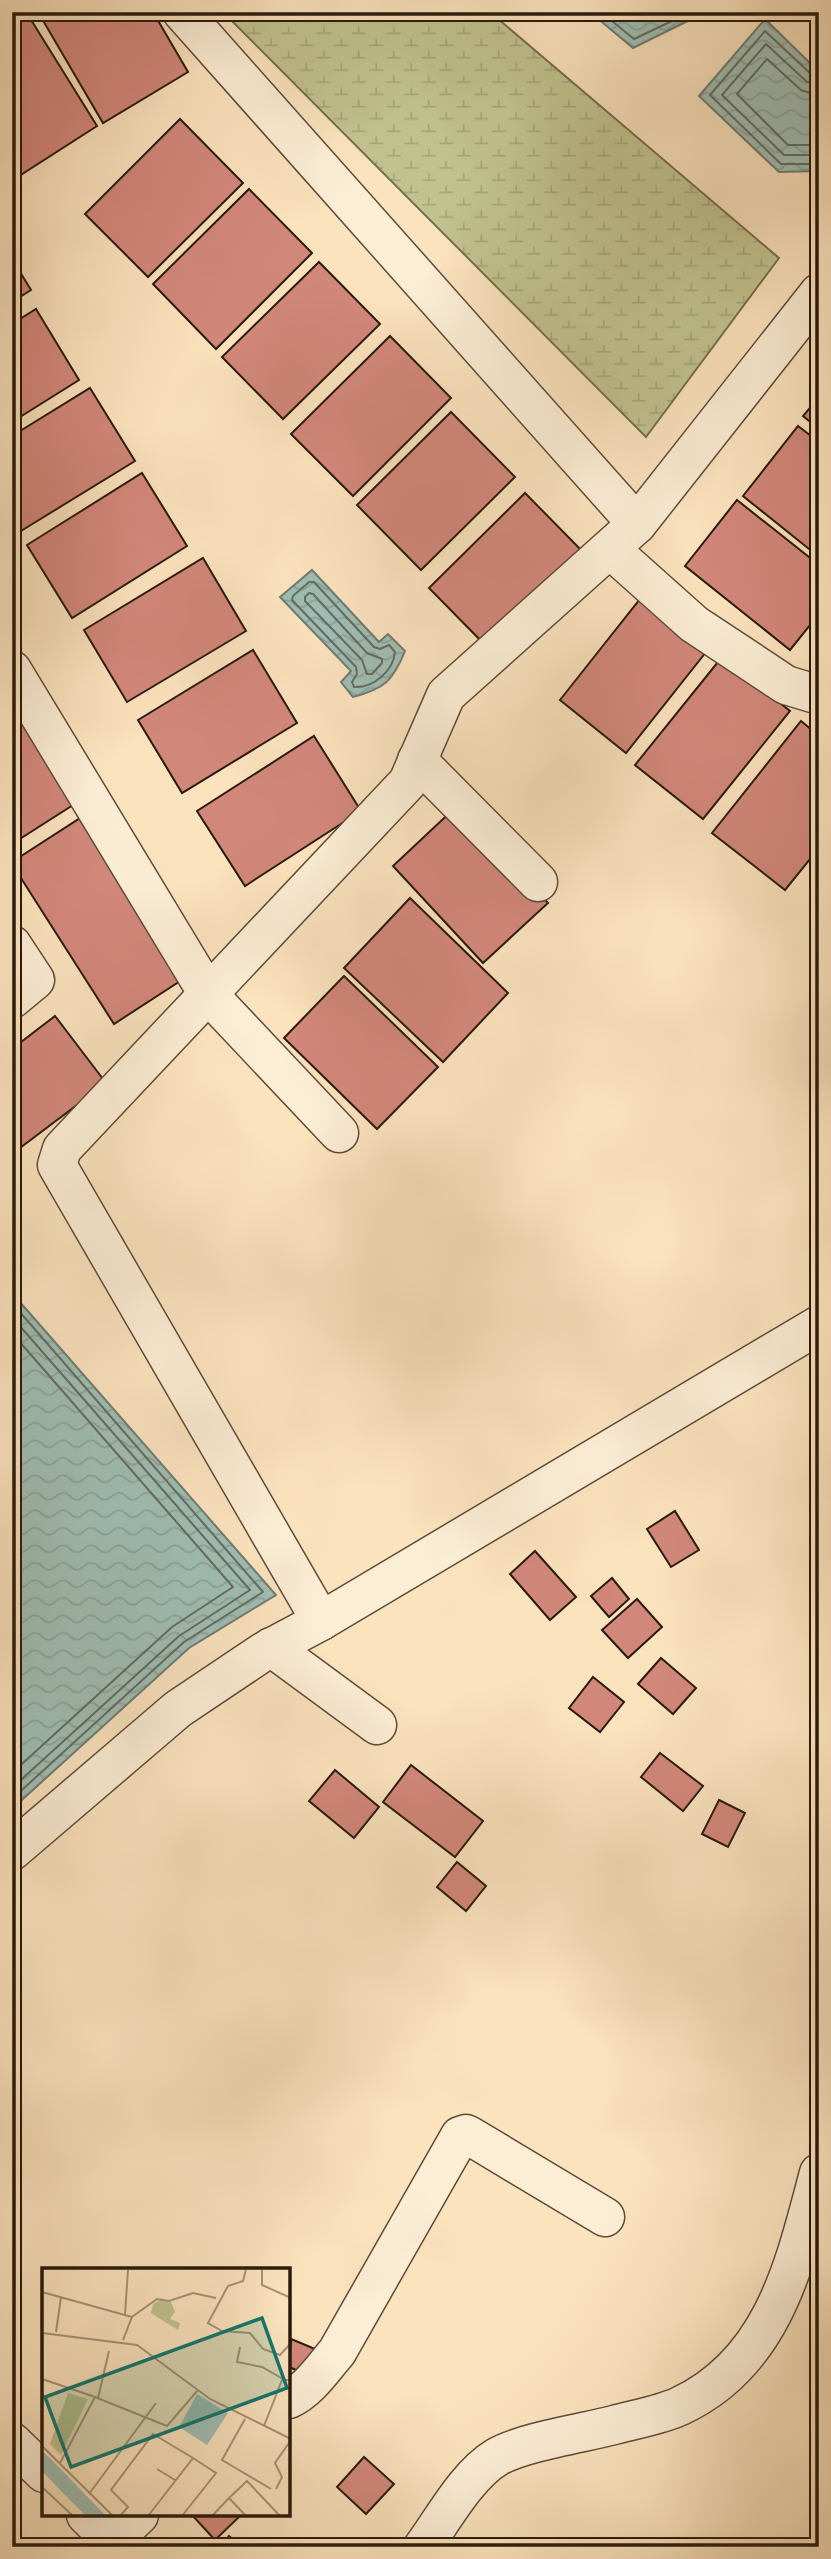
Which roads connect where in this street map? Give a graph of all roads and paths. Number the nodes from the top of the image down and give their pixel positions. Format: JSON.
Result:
{"nodes":[{"id":1,"x":182,"y":12,"type":"edge"},
{"id":2,"x":819,"y":293,"type":"edge"},
{"id":3,"x":623,"y":536,"type":"junction"},
{"id":4,"x":12,"y":670,"type":"edge"},
{"id":5,"x":819,"y":695,"type":"edge"},
{"id":6,"x":417,"y":760,"type":"junction"},
{"id":7,"x":538,"y":882,"type":"dead end"},
{"id":8,"x":12,"y":945,"type":"edge"},
{"id":9,"x":208,"y":994,"type":"junction"},
{"id":10,"x":12,"y":999,"type":"edge"},
{"id":11,"x":339,"y":1133,"type":"dead end"},
{"id":12,"x":819,"y":1325,"type":"edge"},
{"id":13,"x":321,"y":1621,"type":"junction"},
{"id":14,"x":271,"y":1647,"type":"junction"},
{"id":15,"x":377,"y":1725,"type":"dead end"},
{"id":16,"x":12,"y":1852,"type":"edge"},
{"id":17,"x":819,"y":2173,"type":"edge"},
{"id":18,"x":605,"y":2217,"type":"dead end"},
{"id":19,"x":290,"y":2398,"type":"edge"},
{"id":20,"x":12,"y":2442,"type":"edge"},
{"id":21,"x":42,"y":2471,"type":"edge"},
{"id":22,"x":135,"y":2517,"type":"edge"},
{"id":23,"x":101,"y":2536,"type":"edge"},
{"id":24,"x":423,"y":2547,"type":"edge"}],
"edges":[{"from":1,"to":3,"type":"street"},
{"from":2,"to":3,"type":"street"},
{"from":3,"to":5,"type":"street"},
{"from":3,"to":6,"type":"street"},
{"from":4,"to":9,"type":"street"},
{"from":6,"to":7,"type":"street"},
{"from":6,"to":9,"type":"street"},
{"from":8,"to":10,"type":"street"},
{"from":9,"to":11,"type":"street"},
{"from":9,"to":13,"type":"street"},
{"from":12,"to":13,"type":"street"},
{"from":13,"to":14,"type":"street"},
{"from":14,"to":15,"type":"street"},
{"from":14,"to":16,"type":"street"},
{"from":17,"to":24,"type":"street"},
{"from":18,"to":19,"type":"street"},
{"from":20,"to":21,"type":"street"},
{"from":22,"to":23,"type":"street"}]}
